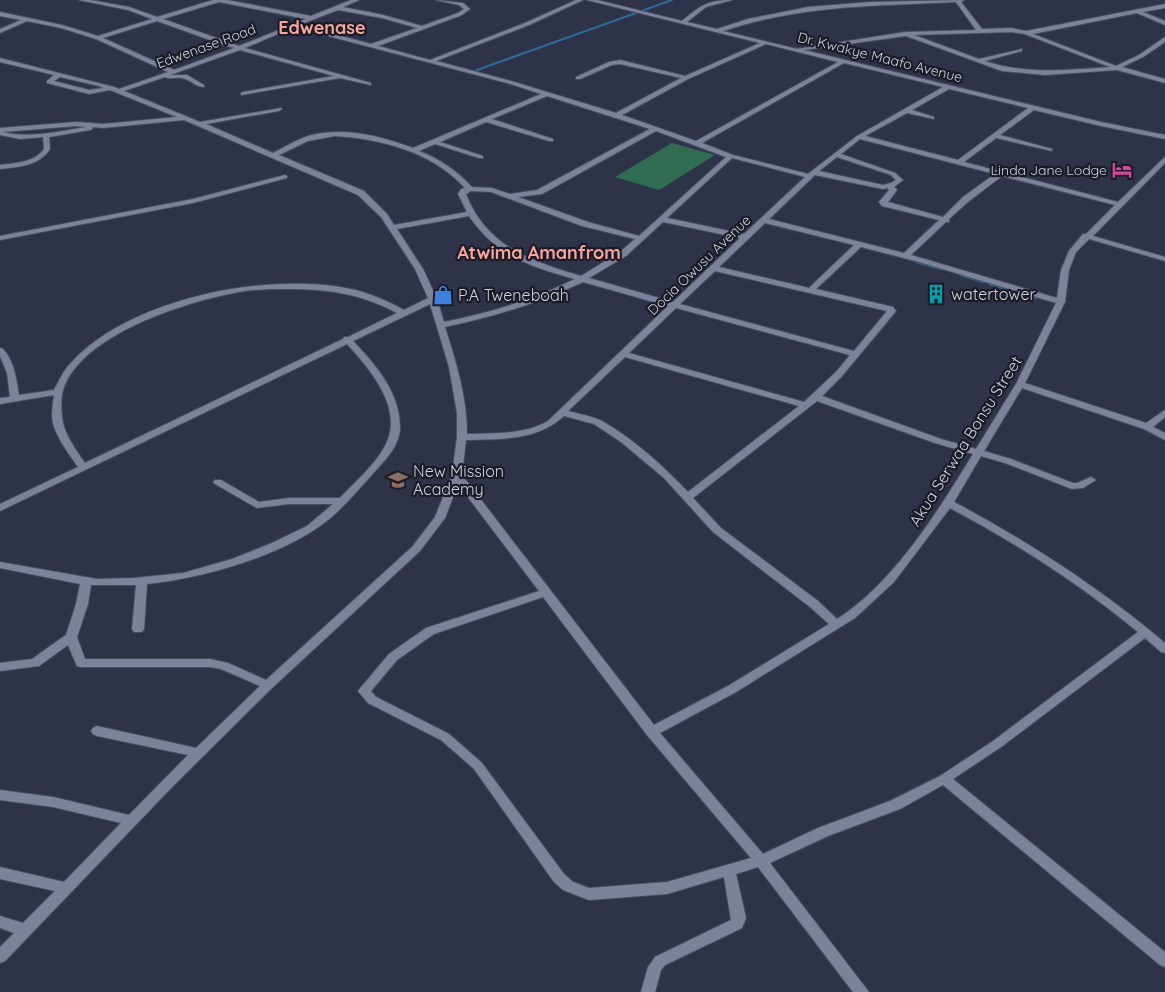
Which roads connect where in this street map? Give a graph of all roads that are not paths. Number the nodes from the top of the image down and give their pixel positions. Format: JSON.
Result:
{"nodes":[{"id":1,"x":82,"y":0,"type":"edge"},
{"id":2,"x":219,"y":0,"type":"edge"},
{"id":3,"x":356,"y":0,"type":"edge"},
{"id":4,"x":439,"y":0,"type":"edge"},
{"id":5,"x":580,"y":0,"type":"edge"},
{"id":6,"x":590,"y":0,"type":"edge"},
{"id":7,"x":624,"y":0,"type":"edge"},
{"id":8,"x":709,"y":0,"type":"edge"},
{"id":9,"x":730,"y":0,"type":"edge"},
{"id":10,"x":957,"y":0,"type":"edge"},
{"id":11,"x":962,"y":0,"type":"edge"},
{"id":12,"x":613,"y":5,"type":"junction"},
{"id":13,"x":704,"y":6,"type":"junction"},
{"id":14,"x":1165,"y":6,"type":"edge"},
{"id":15,"x":337,"y":8,"type":"junction"},
{"id":16,"x":1138,"y":12,"type":"junction"},
{"id":17,"x":0,"y":14,"type":"edge"},
{"id":18,"x":312,"y":19,"type":"junction"},
{"id":19,"x":26,"y":20,"type":"junction"},
{"id":20,"x":155,"y":20,"type":"junction"},
{"id":21,"x":684,"y":22,"type":"junction"},
{"id":22,"x":1165,"y":23,"type":"edge"},
{"id":23,"x":294,"y":26,"type":"junction"},
{"id":24,"x":423,"y":28,"type":"junction"},
{"id":25,"x":719,"y":30,"type":"junction"},
{"id":26,"x":0,"y":31,"type":"edge"},
{"id":27,"x":980,"y":31,"type":"junction"},
{"id":28,"x":1026,"y":33,"type":"junction"},
{"id":29,"x":905,"y":34,"type":"junction"},
{"id":30,"x":98,"y":38,"type":"junction"},
{"id":31,"x":1165,"y":39,"type":"edge"},
{"id":32,"x":767,"y":42,"type":"junction"},
{"id":33,"x":372,"y":46,"type":"junction"},
{"id":34,"x":242,"y":48,"type":"junction"},
{"id":35,"x":796,"y":49,"type":"junction"},
{"id":36,"x":1020,"y":50,"type":"dead end"},
{"id":37,"x":0,"y":60,"type":"edge"},
{"id":38,"x":844,"y":61,"type":"junction"},
{"id":39,"x":977,"y":61,"type":"junction"},
{"id":40,"x":429,"y":62,"type":"junction"},
{"id":41,"x":1117,"y":68,"type":"junction"},
{"id":42,"x":172,"y":71,"type":"junction"},
{"id":43,"x":325,"y":71,"type":"junction"},
{"id":44,"x":342,"y":76,"type":"junction"},
{"id":45,"x":157,"y":77,"type":"junction"},
{"id":46,"x":578,"y":78,"type":"dead end"},
{"id":47,"x":686,"y":78,"type":"junction"},
{"id":48,"x":324,"y":79,"type":"junction"},
{"id":49,"x":1165,"y":81,"type":"edge"},
{"id":50,"x":369,"y":84,"type":"dead end"},
{"id":51,"x":202,"y":86,"type":"dead end"},
{"id":52,"x":948,"y":87,"type":"junction"},
{"id":53,"x":116,"y":90,"type":"junction"},
{"id":54,"x":243,"y":94,"type":"dead end"},
{"id":55,"x":546,"y":94,"type":"junction"},
{"id":56,"x":1033,"y":107,"type":"junction"},
{"id":57,"x":280,"y":109,"type":"dead end"},
{"id":58,"x":906,"y":110,"type":"junction"},
{"id":59,"x":618,"y":115,"type":"junction"},
{"id":60,"x":184,"y":118,"type":"junction"},
{"id":61,"x":932,"y":118,"type":"dead end"},
{"id":62,"x":486,"y":120,"type":"junction"},
{"id":63,"x":198,"y":124,"type":"junction"},
{"id":64,"x":102,"y":126,"type":"junction"},
{"id":65,"x":656,"y":128,"type":"junction"},
{"id":66,"x":0,"y":132,"type":"edge"},
{"id":67,"x":46,"y":134,"type":"junction"},
{"id":68,"x":994,"y":136,"type":"junction"},
{"id":69,"x":859,"y":137,"type":"junction"},
{"id":70,"x":1165,"y":137,"type":"edge"},
{"id":71,"x":552,"y":140,"type":"dead end"},
{"id":72,"x":435,"y":142,"type":"junction"},
{"id":73,"x":697,"y":143,"type":"junction"},
{"id":74,"x":1050,"y":150,"type":"dead end"},
{"id":75,"x":413,"y":152,"type":"junction"},
{"id":76,"x":836,"y":154,"type":"junction"},
{"id":77,"x":275,"y":155,"type":"junction"},
{"id":78,"x":731,"y":156,"type":"junction"},
{"id":79,"x":481,"y":157,"type":"dead end"},
{"id":80,"x":1165,"y":159,"type":"edge"},
{"id":81,"x":959,"y":163,"type":"junction"},
{"id":82,"x":0,"y":168,"type":"edge"},
{"id":83,"x":1001,"y":173,"type":"junction"},
{"id":84,"x":811,"y":174,"type":"junction"},
{"id":85,"x":285,"y":177,"type":"dead end"},
{"id":86,"x":889,"y":186,"type":"junction"},
{"id":87,"x":470,"y":189,"type":"junction"},
{"id":88,"x":539,"y":192,"type":"junction"},
{"id":89,"x":511,"y":196,"type":"junction"},
{"id":90,"x":532,"y":204,"type":"junction"},
{"id":91,"x":1119,"y":204,"type":"junction"},
{"id":92,"x":472,"y":213,"type":"junction"},
{"id":93,"x":660,"y":219,"type":"junction"},
{"id":94,"x":764,"y":220,"type":"junction"},
{"id":95,"x":946,"y":220,"type":"junction"},
{"id":96,"x":392,"y":228,"type":"junction"},
{"id":97,"x":1086,"y":236,"type":"junction"},
{"id":98,"x":746,"y":237,"type":"junction"},
{"id":99,"x":0,"y":238,"type":"edge"},
{"id":100,"x":639,"y":238,"type":"junction"},
{"id":101,"x":860,"y":244,"type":"junction"},
{"id":102,"x":906,"y":256,"type":"junction"},
{"id":103,"x":1165,"y":259,"type":"edge"},
{"id":104,"x":713,"y":268,"type":"junction"},
{"id":105,"x":582,"y":278,"type":"junction"},
{"id":106,"x":811,"y":290,"type":"junction"},
{"id":107,"x":433,"y":299,"type":"junction"},
{"id":108,"x":1061,"y":302,"type":"junction"},
{"id":109,"x":675,"y":306,"type":"junction"},
{"id":110,"x":403,"y":313,"type":"junction"},
{"id":111,"x":441,"y":324,"type":"junction"},
{"id":112,"x":347,"y":339,"type":"junction"},
{"id":113,"x":0,"y":351,"type":"edge"},
{"id":114,"x":624,"y":354,"type":"junction"},
{"id":115,"x":856,"y":354,"type":"junction"},
{"id":116,"x":1020,"y":384,"type":"junction"},
{"id":117,"x":58,"y":392,"type":"junction"},
{"id":118,"x":816,"y":397,"type":"junction"},
{"id":119,"x":14,"y":398,"type":"junction"},
{"id":120,"x":0,"y":401,"type":"edge"},
{"id":121,"x":805,"y":404,"type":"junction"},
{"id":122,"x":564,"y":413,"type":"junction"},
{"id":123,"x":1165,"y":413,"type":"edge"},
{"id":124,"x":1147,"y":427,"type":"junction"},
{"id":125,"x":462,"y":437,"type":"junction"},
{"id":126,"x":1165,"y":437,"type":"edge"},
{"id":127,"x":979,"y":453,"type":"junction"},
{"id":128,"x":84,"y":467,"type":"junction"},
{"id":129,"x":457,"y":475,"type":"junction"},
{"id":130,"x":1091,"y":480,"type":"dead end"},
{"id":131,"x":218,"y":482,"type":"dead end"},
{"id":132,"x":688,"y":497,"type":"junction"},
{"id":133,"x":341,"y":501,"type":"junction"},
{"id":134,"x":948,"y":503,"type":"junction"},
{"id":135,"x":0,"y":508,"type":"edge"},
{"id":136,"x":0,"y":564,"type":"edge"},
{"id":137,"x":142,"y":580,"type":"junction"},
{"id":138,"x":86,"y":581,"type":"junction"},
{"id":139,"x":546,"y":593,"type":"junction"},
{"id":140,"x":836,"y":624,"type":"junction"},
{"id":141,"x":138,"y":629,"type":"dead end"},
{"id":142,"x":1145,"y":632,"type":"junction"},
{"id":143,"x":70,"y":636,"type":"junction"},
{"id":144,"x":1165,"y":650,"type":"edge"},
{"id":145,"x":0,"y":668,"type":"edge"},
{"id":146,"x":268,"y":685,"type":"junction"},
{"id":147,"x":97,"y":731,"type":"dead end"},
{"id":148,"x":651,"y":732,"type":"junction"},
{"id":149,"x":199,"y":753,"type":"junction"},
{"id":150,"x":944,"y":779,"type":"junction"},
{"id":151,"x":0,"y":795,"type":"edge"},
{"id":152,"x":132,"y":820,"type":"junction"},
{"id":153,"x":761,"y":862,"type":"junction"},
{"id":154,"x":729,"y":872,"type":"junction"},
{"id":155,"x":0,"y":873,"type":"edge"},
{"id":156,"x":65,"y":888,"type":"junction"},
{"id":157,"x":0,"y":922,"type":"edge"},
{"id":158,"x":26,"y":930,"type":"junction"},
{"id":159,"x":0,"y":957,"type":"edge"},
{"id":160,"x":1165,"y":961,"type":"edge"},
{"id":161,"x":648,"y":992,"type":"edge"},
{"id":162,"x":862,"y":992,"type":"edge"}],
"edges":[{"from":1,"to":20,"type":"street"},
{"from":2,"to":18,"type":"street"},
{"from":2,"to":20,"type":"street"},
{"from":3,"to":15,"type":"street","name":"Edwenase Road"},
{"from":4,"to":24,"type":"street"},
{"from":5,"to":40,"type":"street"},
{"from":6,"to":12,"type":"street","name":"Dr. Kwakye Maafo Avenue"},
{"from":7,"to":12,"type":"street"},
{"from":8,"to":13,"type":"street"},
{"from":9,"to":13,"type":"street"},
{"from":10,"to":11,"type":"street"},
{"from":10,"to":25,"type":"street"},
{"from":10,"to":27,"type":"street"},
{"from":12,"to":21,"type":"street","name":"Dr. Kwakye Maafo Avenue"},
{"from":13,"to":21,"type":"street"},
{"from":14,"to":16,"type":"street"},
{"from":15,"to":18,"type":"street","name":"Edwenase Road"},
{"from":15,"to":24,"type":"street"},
{"from":16,"to":22,"type":"street"},
{"from":16,"to":28,"type":"street"},
{"from":17,"to":19,"type":"street"},
{"from":18,"to":23,"type":"street","name":"Edwenase Road"},
{"from":19,"to":26,"type":"street"},
{"from":19,"to":30,"type":"street"},
{"from":20,"to":30,"type":"street"},
{"from":20,"to":34,"type":"street"},
{"from":21,"to":25,"type":"street","name":"Dr. Kwakye Maafo Avenue"},
{"from":23,"to":33,"type":"street"},
{"from":23,"to":34,"type":"street","name":"Edwenase Road"},
{"from":24,"to":33,"type":"street"},
{"from":25,"to":32,"type":"street","name":"Dr. Kwakye Maafo Avenue"},
{"from":27,"to":28,"type":"street"},
{"from":27,"to":29,"type":"street"},
{"from":28,"to":41,"type":"street"},
{"from":29,"to":35,"type":"street"},
{"from":29,"to":39,"type":"street"},
{"from":30,"to":42,"type":"street"},
{"from":31,"to":41,"type":"street"},
{"from":32,"to":35,"type":"street","name":"Dr. Kwakye Maafo Avenue"},
{"from":32,"to":47,"type":"street"},
{"from":33,"to":40,"type":"street"},
{"from":34,"to":42,"type":"street","name":"Edwenase Road"},
{"from":34,"to":43,"type":"street"},
{"from":35,"to":38,"type":"street","name":"Dr. Kwakye Maafo Avenue"},
{"from":36,"to":39,"type":"street"},
{"from":37,"to":53,"type":"street"},
{"from":38,"to":52,"type":"street","name":"Dr. Kwakye Maafo Avenue"},
{"from":38,"to":73,"type":"street"},
{"from":39,"to":41,"type":"street"},
{"from":40,"to":55,"type":"street"},
{"from":41,"to":49,"type":"street"},
{"from":42,"to":45,"type":"street","name":"Edwenase Road"},
{"from":43,"to":44,"type":"street"},
{"from":43,"to":48,"type":"street"},
{"from":44,"to":48,"type":"street"},
{"from":44,"to":50,"type":"street"},
{"from":45,"to":51,"type":"street"},
{"from":45,"to":53,"type":"street","name":"Edwenase Road"},
{"from":46,"to":47,"type":"street"},
{"from":47,"to":59,"type":"street"},
{"from":48,"to":54,"type":"street"},
{"from":52,"to":56,"type":"street","name":"Dr. Kwakye Maafo Avenue"},
{"from":52,"to":58,"type":"street","name":"Docia Owusu Avenue"},
{"from":53,"to":60,"type":"street"},
{"from":55,"to":59,"type":"street"},
{"from":55,"to":62,"type":"street"},
{"from":56,"to":68,"type":"street"},
{"from":56,"to":70,"type":"street","name":"Dr. Kwakye Maafo Avenue"},
{"from":57,"to":63,"type":"street"},
{"from":58,"to":61,"type":"street"},
{"from":58,"to":69,"type":"street","name":"Docia Owusu Avenue"},
{"from":59,"to":65,"type":"street"},
{"from":60,"to":63,"type":"street"},
{"from":60,"to":64,"type":"street"},
{"from":62,"to":71,"type":"street"},
{"from":62,"to":72,"type":"street"},
{"from":63,"to":77,"type":"street"},
{"from":64,"to":66,"type":"street"},
{"from":64,"to":67,"type":"street"},
{"from":65,"to":73,"type":"street"},
{"from":65,"to":88,"type":"street"},
{"from":66,"to":67,"type":"street"},
{"from":67,"to":82,"type":"street"},
{"from":68,"to":74,"type":"street"},
{"from":68,"to":81,"type":"street"},
{"from":69,"to":76,"type":"street","name":"Docia Owusu Avenue"},
{"from":69,"to":81,"type":"street"},
{"from":72,"to":75,"type":"street"},
{"from":72,"to":79,"type":"street"},
{"from":73,"to":78,"type":"street"},
{"from":75,"to":77,"type":"street"},
{"from":75,"to":87,"type":"street"},
{"from":76,"to":84,"type":"street","name":"Docia Owusu Avenue"},
{"from":76,"to":86,"type":"street"},
{"from":77,"to":96,"type":"street"},
{"from":78,"to":84,"type":"street"},
{"from":78,"to":93,"type":"street"},
{"from":80,"to":91,"type":"street","name":"Akua Serwaa Bonsu Street"},
{"from":81,"to":83,"type":"street"},
{"from":83,"to":91,"type":"street"},
{"from":83,"to":95,"type":"street"},
{"from":84,"to":86,"type":"street"},
{"from":84,"to":94,"type":"street","name":"Docia Owusu Avenue"},
{"from":85,"to":99,"type":"street"},
{"from":86,"to":95,"type":"street"},
{"from":87,"to":89,"type":"street"},
{"from":87,"to":92,"type":"street"},
{"from":88,"to":89,"type":"street"},
{"from":88,"to":90,"type":"street"},
{"from":89,"to":90,"type":"street"},
{"from":90,"to":100,"type":"street"},
{"from":91,"to":97,"type":"street","name":"Akua Serwaa Bonsu Street"},
{"from":92,"to":96,"type":"street"},
{"from":92,"to":105,"type":"street"},
{"from":93,"to":98,"type":"street"},
{"from":93,"to":100,"type":"street"},
{"from":94,"to":98,"type":"street","name":"Docia Owusu Avenue"},
{"from":94,"to":101,"type":"street"},
{"from":95,"to":102,"type":"street"},
{"from":96,"to":107,"type":"street"},
{"from":97,"to":103,"type":"street"},
{"from":97,"to":108,"type":"street","name":"Akua Serwaa Bonsu Street"},
{"from":98,"to":104,"type":"street","name":"Docia Owusu Avenue"},
{"from":100,"to":105,"type":"street"},
{"from":101,"to":102,"type":"street"},
{"from":101,"to":106,"type":"street"},
{"from":102,"to":108,"type":"street"},
{"from":104,"to":106,"type":"street"},
{"from":104,"to":109,"type":"street","name":"Docia Owusu Avenue"},
{"from":105,"to":109,"type":"street"},
{"from":105,"to":111,"type":"street"},
{"from":106,"to":115,"type":"street"},
{"from":107,"to":110,"type":"street"},
{"from":107,"to":111,"type":"street"},
{"from":108,"to":116,"type":"street","name":"Akua Serwaa Bonsu Street"},
{"from":109,"to":114,"type":"street","name":"Docia Owusu Avenue"},
{"from":109,"to":115,"type":"street"},
{"from":110,"to":112,"type":"street"},
{"from":110,"to":117,"type":"street"},
{"from":111,"to":125,"type":"street"},
{"from":112,"to":128,"type":"street"},
{"from":112,"to":133,"type":"street"},
{"from":113,"to":119,"type":"street"},
{"from":114,"to":121,"type":"street"},
{"from":114,"to":122,"type":"street","name":"Docia Owusu Avenue"},
{"from":115,"to":118,"type":"street"},
{"from":116,"to":124,"type":"street"},
{"from":116,"to":127,"type":"street","name":"Akua Serwaa Bonsu Street"},
{"from":117,"to":119,"type":"street"},
{"from":117,"to":128,"type":"street"},
{"from":118,"to":121,"type":"street"},
{"from":118,"to":127,"type":"street"},
{"from":119,"to":120,"type":"street"},
{"from":121,"to":132,"type":"street"},
{"from":122,"to":125,"type":"street","name":"Docia Owusu Avenue"},
{"from":122,"to":132,"type":"street"},
{"from":123,"to":124,"type":"street"},
{"from":124,"to":126,"type":"street"},
{"from":125,"to":129,"type":"street"},
{"from":127,"to":130,"type":"street"},
{"from":127,"to":134,"type":"street","name":"Akua Serwaa Bonsu Street"},
{"from":128,"to":135,"type":"street"},
{"from":129,"to":139,"type":"street"},
{"from":129,"to":146,"type":"street"},
{"from":131,"to":133,"type":"street"},
{"from":132,"to":140,"type":"street"},
{"from":133,"to":137,"type":"street"},
{"from":134,"to":140,"type":"street","name":"Akua Serwaa Bonsu Street"},
{"from":134,"to":142,"type":"street"},
{"from":136,"to":138,"type":"street"},
{"from":137,"to":138,"type":"street"},
{"from":137,"to":141,"type":"street"},
{"from":138,"to":143,"type":"street"},
{"from":139,"to":148,"type":"street"},
{"from":139,"to":154,"type":"street"},
{"from":140,"to":148,"type":"street","name":"Akua Serwaa Bonsu Street"},
{"from":142,"to":144,"type":"street"},
{"from":142,"to":150,"type":"street"},
{"from":143,"to":145,"type":"street"},
{"from":143,"to":146,"type":"street"},
{"from":146,"to":149,"type":"street"},
{"from":147,"to":149,"type":"street"},
{"from":148,"to":153,"type":"street"},
{"from":149,"to":152,"type":"street"},
{"from":150,"to":153,"type":"street"},
{"from":150,"to":160,"type":"street"},
{"from":151,"to":152,"type":"street"},
{"from":152,"to":156,"type":"street"},
{"from":153,"to":154,"type":"street"},
{"from":153,"to":162,"type":"street"},
{"from":154,"to":161,"type":"street"},
{"from":155,"to":156,"type":"street"},
{"from":156,"to":158,"type":"street"},
{"from":157,"to":158,"type":"street"},
{"from":158,"to":159,"type":"street"}]}
